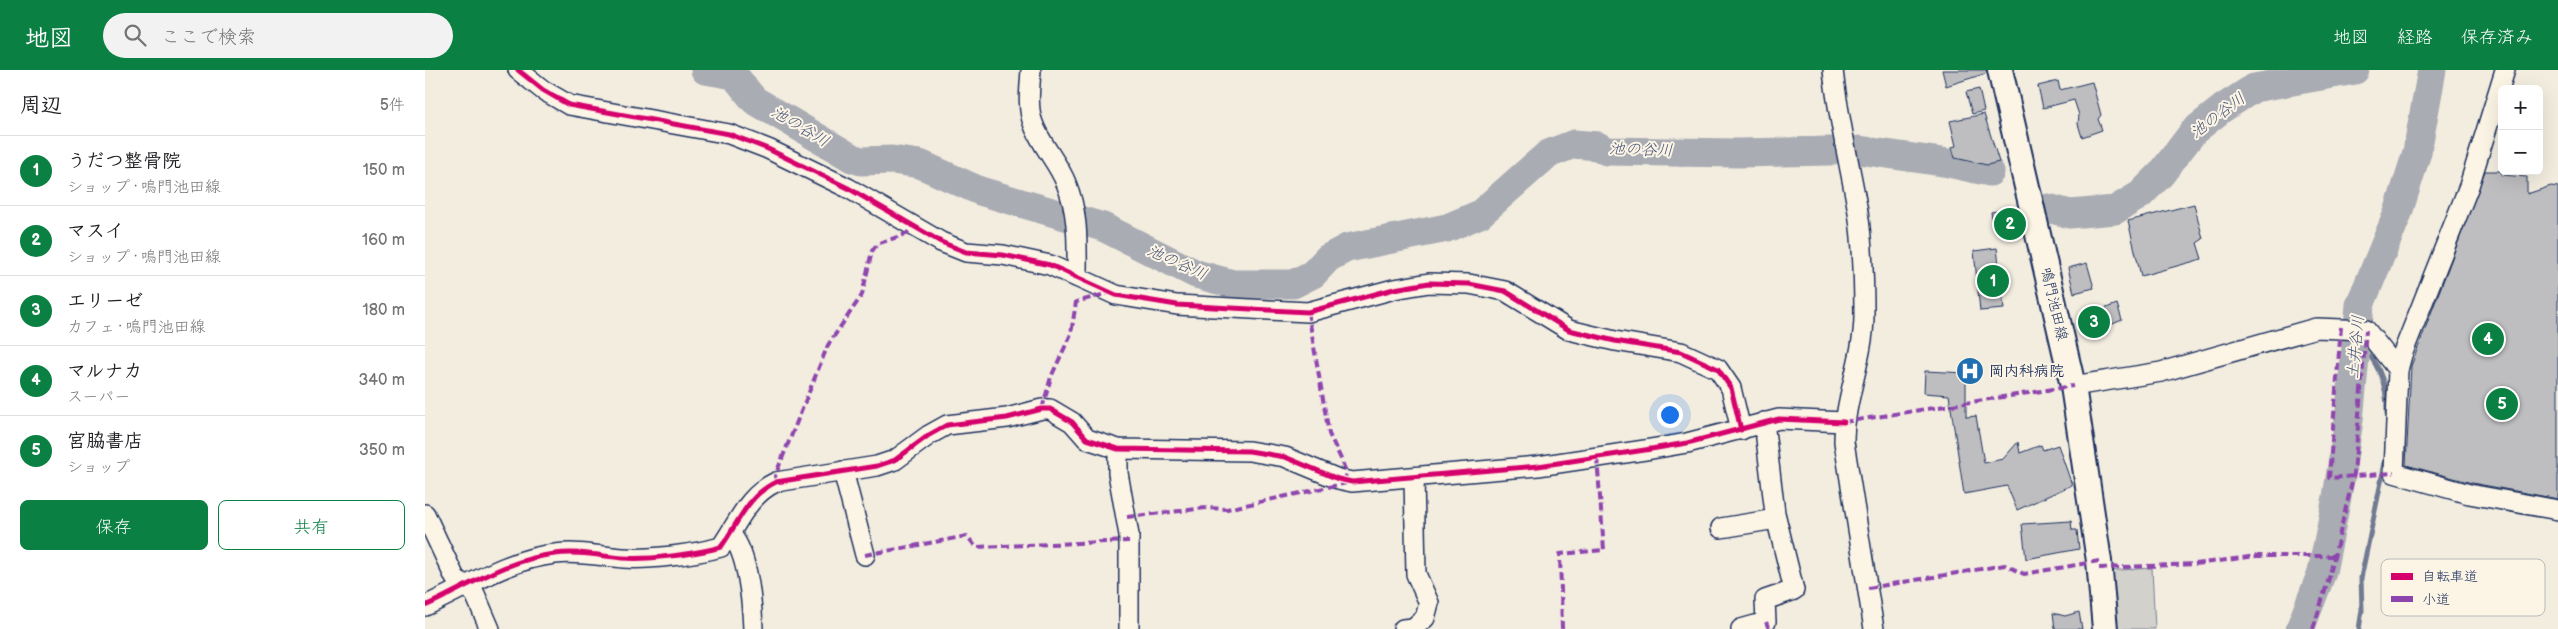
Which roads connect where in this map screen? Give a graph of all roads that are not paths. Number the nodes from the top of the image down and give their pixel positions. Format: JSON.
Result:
{"nodes":[{"id":1,"x":518,"y":70,"type":"edge"},
{"id":2,"x":1031,"y":70,"type":"edge"},
{"id":3,"x":1833,"y":70,"type":"edge"},
{"id":4,"x":2000,"y":70,"type":"edge"},
{"id":5,"x":2505,"y":70,"type":"edge"},
{"id":6,"x":1077,"y":277,"type":"junction"},
{"id":7,"x":2398,"y":370,"type":"junction"},
{"id":8,"x":2073,"y":386,"type":"junction"},
{"id":9,"x":1764,"y":422,"type":"junction"},
{"id":10,"x":1844,"y":422,"type":"junction"},
{"id":11,"x":1741,"y":430,"type":"junction"},
{"id":12,"x":1118,"y":449,"type":"junction"},
{"id":13,"x":843,"y":471,"type":"junction"},
{"id":14,"x":1414,"y":478,"type":"junction"},
{"id":15,"x":2558,"y":510,"type":"edge"},
{"id":16,"x":425,"y":514,"type":"edge"},
{"id":17,"x":1776,"y":519,"type":"junction"},
{"id":18,"x":1721,"y":528,"type":"dead end"},
{"id":19,"x":730,"y":534,"type":"junction"},
{"id":20,"x":865,"y":555,"type":"dead end"},
{"id":21,"x":467,"y":586,"type":"junction"},
{"id":22,"x":425,"y":606,"type":"edge"},
{"id":23,"x":490,"y":629,"type":"edge"},
{"id":24,"x":753,"y":629,"type":"edge"},
{"id":25,"x":1129,"y":629,"type":"edge"},
{"id":26,"x":1403,"y":629,"type":"edge"},
{"id":27,"x":1741,"y":629,"type":"edge"},
{"id":28,"x":1874,"y":629,"type":"edge"},
{"id":29,"x":2105,"y":629,"type":"edge"}],
"edges":[{"from":1,"to":6,"type":"street"},
{"from":2,"to":6,"type":"street"},
{"from":3,"to":10,"type":"street"},
{"from":4,"to":8,"type":"main road","name":"鳴門池田線"},
{"from":5,"to":7,"type":"street"},
{"from":6,"to":11,"type":"street"},
{"from":7,"to":8,"type":"street"},
{"from":7,"to":15,"type":"street"},
{"from":8,"to":29,"type":"main road","name":"鳴門池田線"},
{"from":9,"to":10,"type":"street"},
{"from":9,"to":11,"type":"street"},
{"from":9,"to":17,"type":"street"},
{"from":10,"to":28,"type":"street"},
{"from":11,"to":14,"type":"street"},
{"from":12,"to":13,"type":"street"},
{"from":12,"to":14,"type":"street"},
{"from":12,"to":25,"type":"street"},
{"from":13,"to":19,"type":"street"},
{"from":13,"to":20,"type":"street"},
{"from":14,"to":26,"type":"street"},
{"from":16,"to":21,"type":"street"},
{"from":17,"to":18,"type":"street"},
{"from":17,"to":27,"type":"street"},
{"from":19,"to":21,"type":"street"},
{"from":19,"to":24,"type":"street"},
{"from":21,"to":22,"type":"street"},
{"from":21,"to":23,"type":"street"}]}
